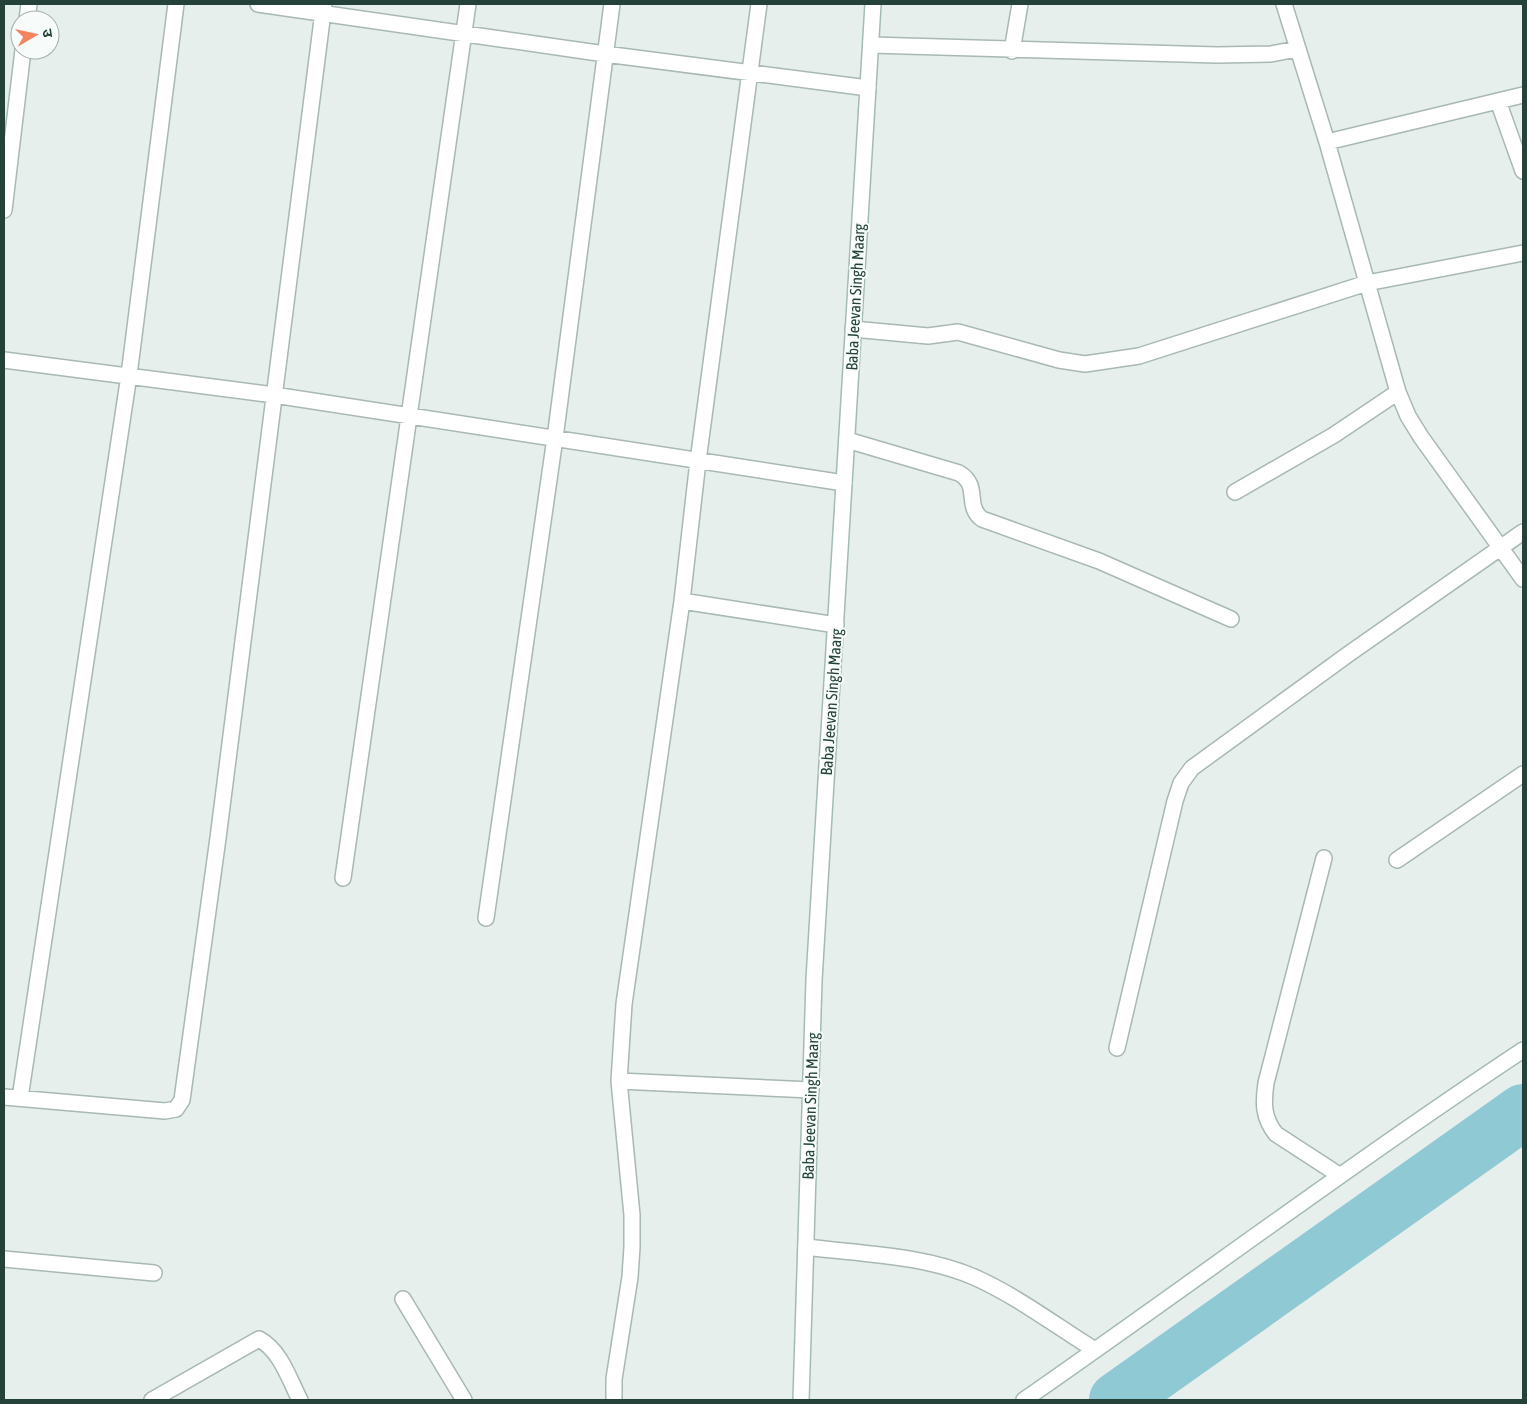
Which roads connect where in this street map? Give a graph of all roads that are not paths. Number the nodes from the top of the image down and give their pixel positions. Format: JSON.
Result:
{"nodes":[{"id":1,"x":176,"y":4,"type":"edge"},
{"id":2,"x":258,"y":4,"type":"edge"},
{"id":3,"x":468,"y":4,"type":"edge"},
{"id":4,"x":612,"y":4,"type":"edge"},
{"id":5,"x":759,"y":4,"type":"edge"},
{"id":6,"x":873,"y":4,"type":"edge"},
{"id":7,"x":1020,"y":4,"type":"edge"},
{"id":8,"x":1288,"y":5,"type":"edge"},
{"id":9,"x":323,"y":8,"type":"edge"},
{"id":10,"x":464,"y":32,"type":"junction"},
{"id":11,"x":871,"y":45,"type":"junction"},
{"id":12,"x":1297,"y":48,"type":"junction"},
{"id":13,"x":1012,"y":51,"type":"junction"},
{"id":14,"x":605,"y":54,"type":"junction"},
{"id":15,"x":22,"y":60,"type":"edge"},
{"id":16,"x":750,"y":74,"type":"junction"},
{"id":17,"x":868,"y":88,"type":"junction"},
{"id":18,"x":1523,"y":95,"type":"edge"},
{"id":19,"x":1498,"y":101,"type":"junction"},
{"id":20,"x":1327,"y":142,"type":"junction"},
{"id":21,"x":1523,"y":171,"type":"edge"},
{"id":22,"x":4,"y":210,"type":"edge"},
{"id":23,"x":1523,"y":253,"type":"edge"},
{"id":24,"x":1368,"y":283,"type":"junction"},
{"id":25,"x":853,"y":329,"type":"junction"},
{"id":26,"x":4,"y":360,"type":"edge"},
{"id":27,"x":129,"y":375,"type":"junction"},
{"id":28,"x":1398,"y":392,"type":"junction"},
{"id":29,"x":274,"y":395,"type":"junction"},
{"id":30,"x":408,"y":416,"type":"junction"},
{"id":31,"x":555,"y":438,"type":"junction"},
{"id":32,"x":847,"y":440,"type":"junction"},
{"id":33,"x":698,"y":461,"type":"junction"},
{"id":34,"x":844,"y":483,"type":"junction"},
{"id":35,"x":1235,"y":492,"type":"dead end"},
{"id":36,"x":1523,"y":532,"type":"edge"},
{"id":37,"x":1501,"y":547,"type":"junction"},
{"id":38,"x":1523,"y":579,"type":"edge"},
{"id":39,"x":682,"y":601,"type":"junction"},
{"id":40,"x":1231,"y":619,"type":"dead end"},
{"id":41,"x":836,"y":625,"type":"junction"},
{"id":42,"x":1523,"y":774,"type":"edge"},
{"id":43,"x":1324,"y":858,"type":"dead end"},
{"id":44,"x":1397,"y":860,"type":"dead end"},
{"id":45,"x":343,"y":878,"type":"dead end"},
{"id":46,"x":486,"y":918,"type":"dead end"},
{"id":47,"x":1117,"y":1048,"type":"dead end"},
{"id":48,"x":1523,"y":1050,"type":"edge"},
{"id":49,"x":619,"y":1081,"type":"junction"},
{"id":50,"x":811,"y":1090,"type":"junction"},
{"id":51,"x":4,"y":1097,"type":"edge"},
{"id":52,"x":20,"y":1098,"type":"junction"},
{"id":53,"x":1339,"y":1175,"type":"junction"},
{"id":54,"x":806,"y":1247,"type":"junction"},
{"id":55,"x":4,"y":1259,"type":"edge"},
{"id":56,"x":154,"y":1274,"type":"dead end"},
{"id":57,"x":403,"y":1299,"type":"dead end"},
{"id":58,"x":1095,"y":1350,"type":"junction"},
{"id":59,"x":152,"y":1400,"type":"edge"},
{"id":60,"x":300,"y":1400,"type":"edge"},
{"id":61,"x":464,"y":1400,"type":"edge"},
{"id":62,"x":614,"y":1400,"type":"edge"},
{"id":63,"x":801,"y":1400,"type":"edge"},
{"id":64,"x":1024,"y":1400,"type":"edge"}],
"edges":[{"from":1,"to":27,"type":"street"},
{"from":2,"to":9,"type":"street"},
{"from":3,"to":10,"type":"street"},
{"from":4,"to":14,"type":"street"},
{"from":5,"to":16,"type":"street"},
{"from":6,"to":11,"type":"street","name":"Baba Jeevan Singh Maarg"},
{"from":7,"to":13,"type":"street"},
{"from":8,"to":12,"type":"street"},
{"from":9,"to":10,"type":"street"},
{"from":9,"to":29,"type":"street"},
{"from":10,"to":14,"type":"street"},
{"from":10,"to":30,"type":"street"},
{"from":11,"to":13,"type":"street"},
{"from":11,"to":17,"type":"street","name":"Baba Jeevan Singh Maarg"},
{"from":12,"to":13,"type":"street"},
{"from":12,"to":20,"type":"street"},
{"from":14,"to":16,"type":"street"},
{"from":14,"to":31,"type":"street"},
{"from":15,"to":22,"type":"street"},
{"from":16,"to":17,"type":"street"},
{"from":16,"to":33,"type":"street"},
{"from":17,"to":25,"type":"street","name":"Baba Jeevan Singh Maarg"},
{"from":18,"to":19,"type":"street"},
{"from":19,"to":20,"type":"street"},
{"from":19,"to":21,"type":"street"},
{"from":20,"to":24,"type":"street"},
{"from":23,"to":24,"type":"street"},
{"from":24,"to":25,"type":"street"},
{"from":24,"to":28,"type":"street"},
{"from":25,"to":32,"type":"street","name":"Baba Jeevan Singh Maarg"},
{"from":26,"to":27,"type":"street"},
{"from":27,"to":29,"type":"street"},
{"from":27,"to":52,"type":"street"},
{"from":28,"to":35,"type":"street"},
{"from":28,"to":37,"type":"street"},
{"from":29,"to":30,"type":"street"},
{"from":29,"to":52,"type":"street"},
{"from":30,"to":31,"type":"street"},
{"from":30,"to":45,"type":"street"},
{"from":31,"to":33,"type":"street"},
{"from":31,"to":46,"type":"street"},
{"from":32,"to":34,"type":"street","name":"Baba Jeevan Singh Maarg"},
{"from":32,"to":40,"type":"street"},
{"from":33,"to":34,"type":"street"},
{"from":33,"to":39,"type":"street"},
{"from":34,"to":41,"type":"street","name":"Baba Jeevan Singh Maarg"},
{"from":36,"to":37,"type":"street"},
{"from":37,"to":38,"type":"street"},
{"from":37,"to":47,"type":"street"},
{"from":39,"to":41,"type":"street"},
{"from":39,"to":49,"type":"street"},
{"from":41,"to":50,"type":"street","name":"Baba Jeevan Singh Maarg"},
{"from":42,"to":44,"type":"street"},
{"from":43,"to":53,"type":"street"},
{"from":48,"to":53,"type":"street"},
{"from":49,"to":50,"type":"street"},
{"from":49,"to":62,"type":"street"},
{"from":50,"to":54,"type":"street","name":"Baba Jeevan Singh Maarg"},
{"from":51,"to":52,"type":"street"},
{"from":53,"to":58,"type":"street"},
{"from":54,"to":58,"type":"street"},
{"from":54,"to":63,"type":"street","name":"Baba Jeevan Singh Maarg"},
{"from":55,"to":56,"type":"street"},
{"from":57,"to":61,"type":"street"},
{"from":58,"to":64,"type":"street"},
{"from":59,"to":60,"type":"street"}]}
